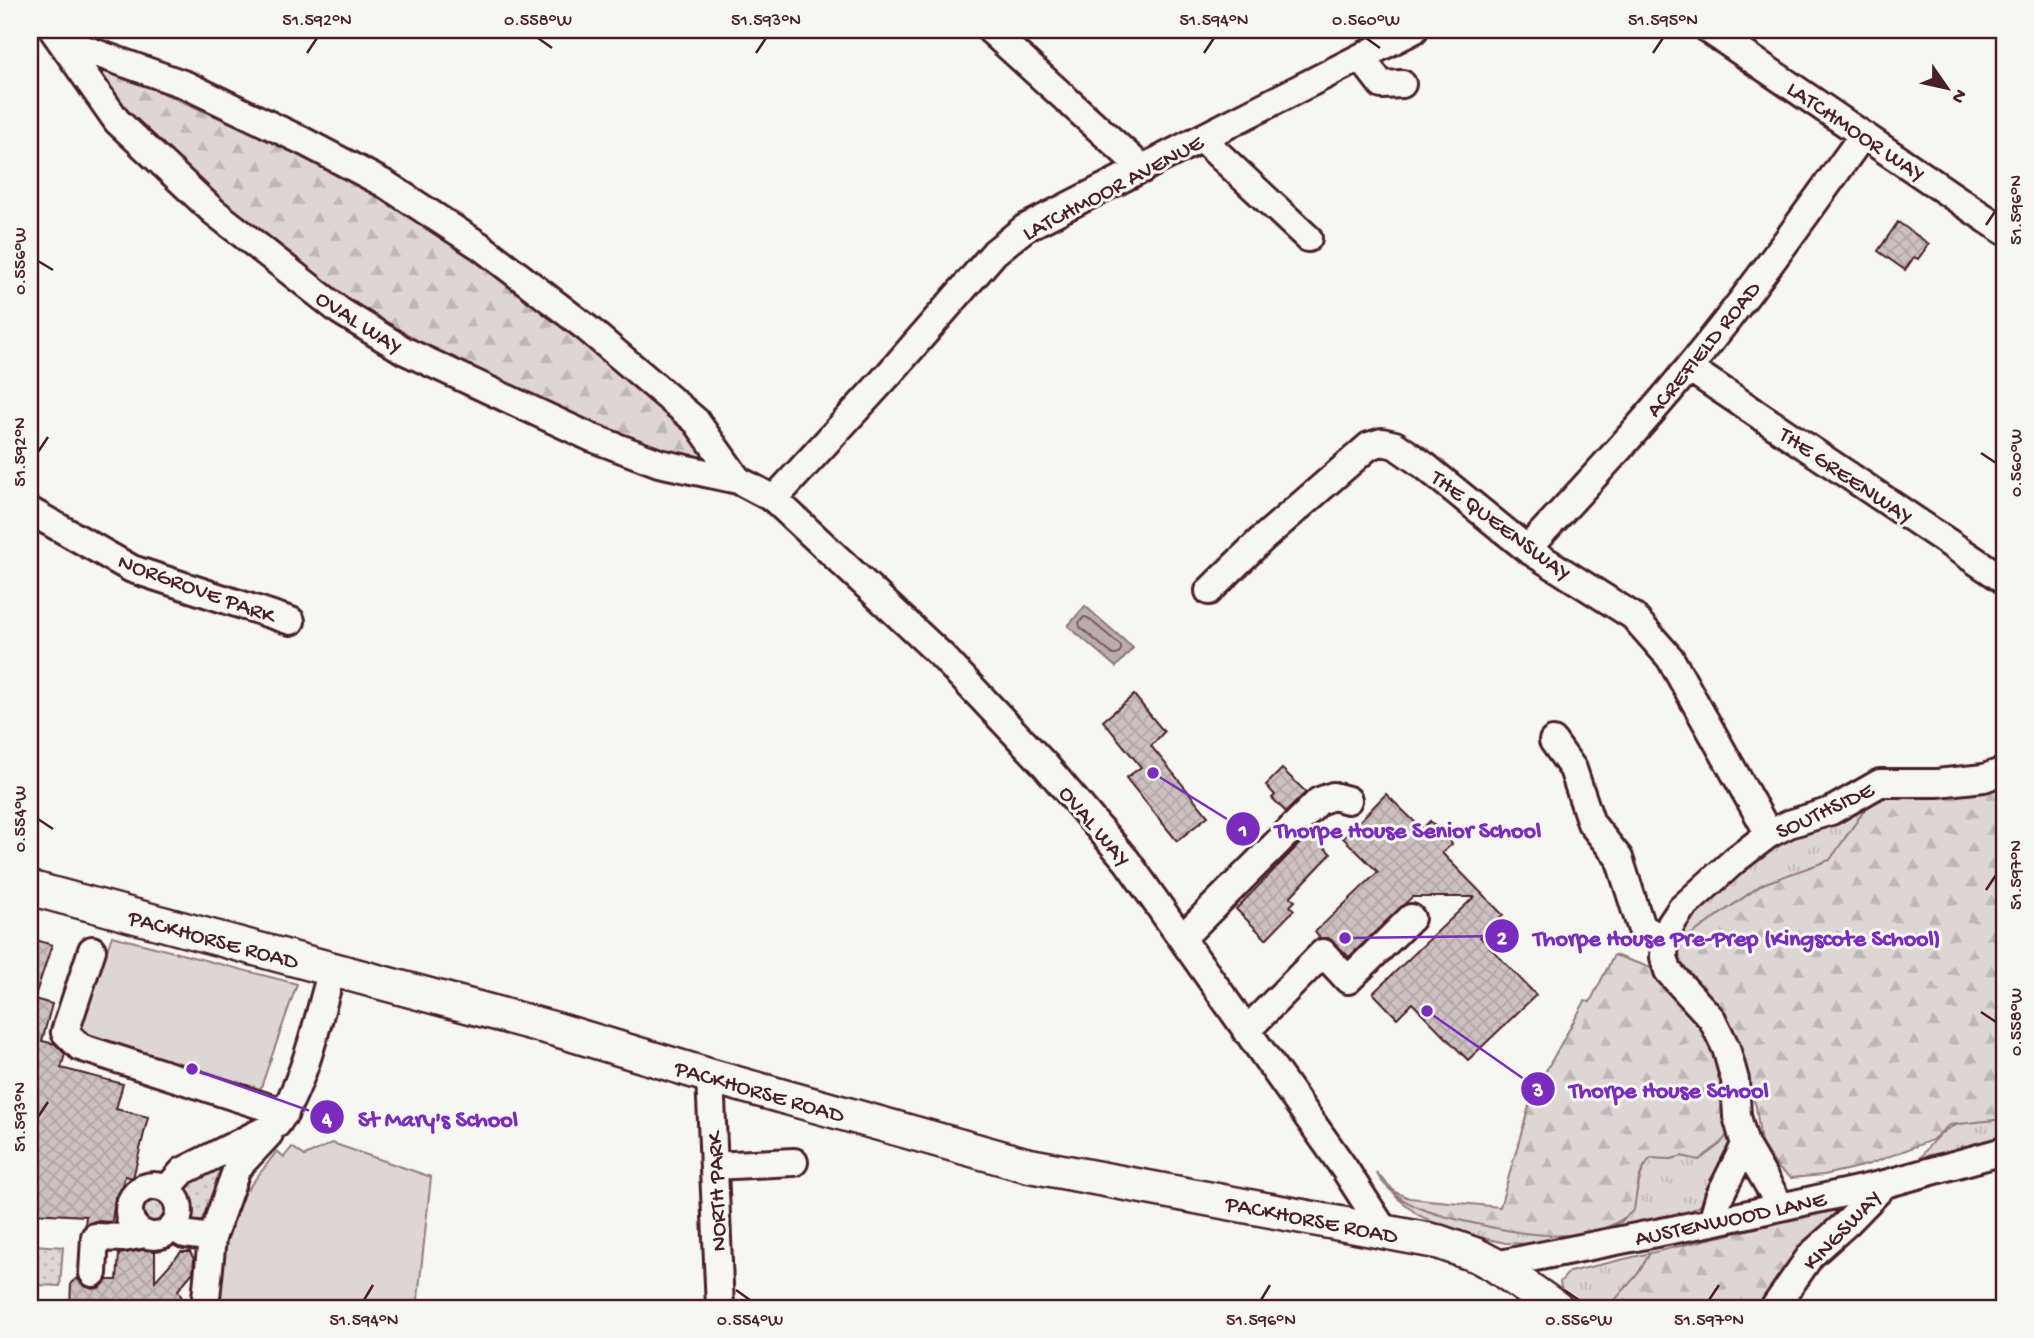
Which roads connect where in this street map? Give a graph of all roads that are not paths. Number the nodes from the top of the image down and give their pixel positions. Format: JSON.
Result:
{"nodes":[{"id":1,"x":990,"y":30,"type":"edge"},
{"id":2,"x":1414,"y":30,"type":"edge"},
{"id":3,"x":1709,"y":30,"type":"edge"},
{"id":4,"x":57,"y":35,"type":"edge"},
{"id":5,"x":1361,"y":58,"type":"junction"},
{"id":6,"x":1402,"y":84,"type":"dead end"},
{"id":7,"x":1864,"y":135,"type":"junction"},
{"id":8,"x":1202,"y":139,"type":"junction"},
{"id":9,"x":1143,"y":169,"type":"junction"},
{"id":10,"x":2004,"y":231,"type":"edge"},
{"id":11,"x":1308,"y":238,"type":"dead end"},
{"id":12,"x":1689,"y":368,"type":"junction"},
{"id":13,"x":738,"y":480,"type":"junction"},
{"id":14,"x":774,"y":499,"type":"junction"},
{"id":15,"x":30,"y":511,"type":"edge"},
{"id":16,"x":1527,"y":549,"type":"junction"},
{"id":17,"x":2004,"y":580,"type":"edge"},
{"id":18,"x":1209,"y":591,"type":"dead end"},
{"id":19,"x":291,"y":621,"type":"dead end"},
{"id":20,"x":1553,"y":741,"type":"dead end"},
{"id":21,"x":2004,"y":771,"type":"edge"},
{"id":22,"x":1348,"y":800,"type":"dead end"},
{"id":23,"x":1769,"y":834,"type":"junction"},
{"id":24,"x":30,"y":888,"type":"edge"},
{"id":25,"x":1411,"y":918,"type":"dead end"},
{"id":26,"x":1182,"y":938,"type":"junction"},
{"id":27,"x":1665,"y":940,"type":"junction"},
{"id":28,"x":92,"y":950,"type":"dead end"},
{"id":29,"x":332,"y":970,"type":"junction"},
{"id":30,"x":1246,"y":1031,"type":"junction"},
{"id":31,"x":710,"y":1076,"type":"junction"},
{"id":32,"x":281,"y":1119,"type":"junction"},
{"id":33,"x":1745,"y":1145,"type":"junction"},
{"id":34,"x":2004,"y":1151,"type":"edge"},
{"id":35,"x":794,"y":1162,"type":"dead end"},
{"id":36,"x":715,"y":1166,"type":"junction"},
{"id":37,"x":1885,"y":1184,"type":"junction"},
{"id":38,"x":167,"y":1189,"type":"junction"},
{"id":39,"x":1781,"y":1207,"type":"junction"},
{"id":40,"x":1712,"y":1222,"type":"junction"},
{"id":41,"x":173,"y":1226,"type":"junction"},
{"id":42,"x":1385,"y":1232,"type":"junction"},
{"id":43,"x":145,"y":1234,"type":"junction"},
{"id":44,"x":212,"y":1238,"type":"junction"},
{"id":45,"x":1495,"y":1265,"type":"junction"},
{"id":46,"x":93,"y":1273,"type":"dead end"},
{"id":47,"x":205,"y":1308,"type":"edge"},
{"id":48,"x":720,"y":1308,"type":"edge"},
{"id":49,"x":1556,"y":1308,"type":"edge"},
{"id":50,"x":1774,"y":1308,"type":"edge"}],
"edges":[{"from":1,"to":9,"type":"street"},
{"from":2,"to":5,"type":"street","name":"LATCHMOOR AVENUE"},
{"from":3,"to":7,"type":"street","name":"LATCHMOOR WAY"},
{"from":4,"to":13,"type":"street","name":"OVAL WAY"},
{"from":4,"to":13,"type":"street","name":"OVAL WAY"},
{"from":5,"to":6,"type":"street"},
{"from":5,"to":8,"type":"street","name":"LATCHMOOR AVENUE"},
{"from":7,"to":10,"type":"street","name":"LATCHMOOR WAY"},
{"from":7,"to":12,"type":"street","name":"ACREFIELD ROAD"},
{"from":8,"to":9,"type":"street","name":"LATCHMOOR AVENUE"},
{"from":8,"to":11,"type":"street"},
{"from":9,"to":14,"type":"street","name":"LATCHMOOR AVENUE"},
{"from":12,"to":16,"type":"street","name":"ACREFIELD ROAD"},
{"from":12,"to":17,"type":"street","name":"THE GREENWAY"},
{"from":13,"to":14,"type":"street","name":"OVAL WAY"},
{"from":14,"to":26,"type":"street","name":"OVAL WAY"},
{"from":15,"to":19,"type":"street","name":"NORGROVE PARK"},
{"from":16,"to":18,"type":"street","name":"THE QUEENSWAY"},
{"from":16,"to":23,"type":"street","name":"THE QUEENSWAY"},
{"from":20,"to":27,"type":"street"},
{"from":21,"to":23,"type":"street","name":"SOUTHSIDE"},
{"from":22,"to":26,"type":"street"},
{"from":23,"to":27,"type":"street","name":"SOUTHSIDE"},
{"from":24,"to":29,"type":"main road","name":"PACKHORSE ROAD"},
{"from":25,"to":30,"type":"street"},
{"from":26,"to":30,"type":"street","name":"OVAL WAY"},
{"from":27,"to":33,"type":"street"},
{"from":28,"to":32,"type":"street"},
{"from":29,"to":31,"type":"main road","name":"PACKHORSE ROAD"},
{"from":29,"to":32,"type":"street"},
{"from":30,"to":42,"type":"street","name":"OVAL WAY"},
{"from":31,"to":36,"type":"street","name":"NORTH PARK"},
{"from":31,"to":42,"type":"main road","name":"PACKHORSE ROAD"},
{"from":32,"to":38,"type":"street"},
{"from":32,"to":44,"type":"street"},
{"from":33,"to":39,"type":"street"},
{"from":33,"to":40,"type":"street"},
{"from":34,"to":37,"type":"street","name":"AUSTENWOOD LANE"},
{"from":35,"to":36,"type":"street"},
{"from":36,"to":48,"type":"street","name":"NORTH PARK"},
{"from":37,"to":39,"type":"street","name":"AUSTENWOOD LANE"},
{"from":37,"to":50,"type":"street","name":"KINGSWAY"},
{"from":38,"to":41,"type":"street"},
{"from":38,"to":43,"type":"street"},
{"from":39,"to":40,"type":"street","name":"AUSTENWOOD LANE"},
{"from":40,"to":45,"type":"street","name":"AUSTENWOOD LANE"},
{"from":41,"to":43,"type":"street"},
{"from":41,"to":44,"type":"street"},
{"from":42,"to":45,"type":"main road","name":"PACKHORSE ROAD"},
{"from":43,"to":46,"type":"street"},
{"from":44,"to":47,"type":"street"},
{"from":45,"to":49,"type":"main road"}]}
